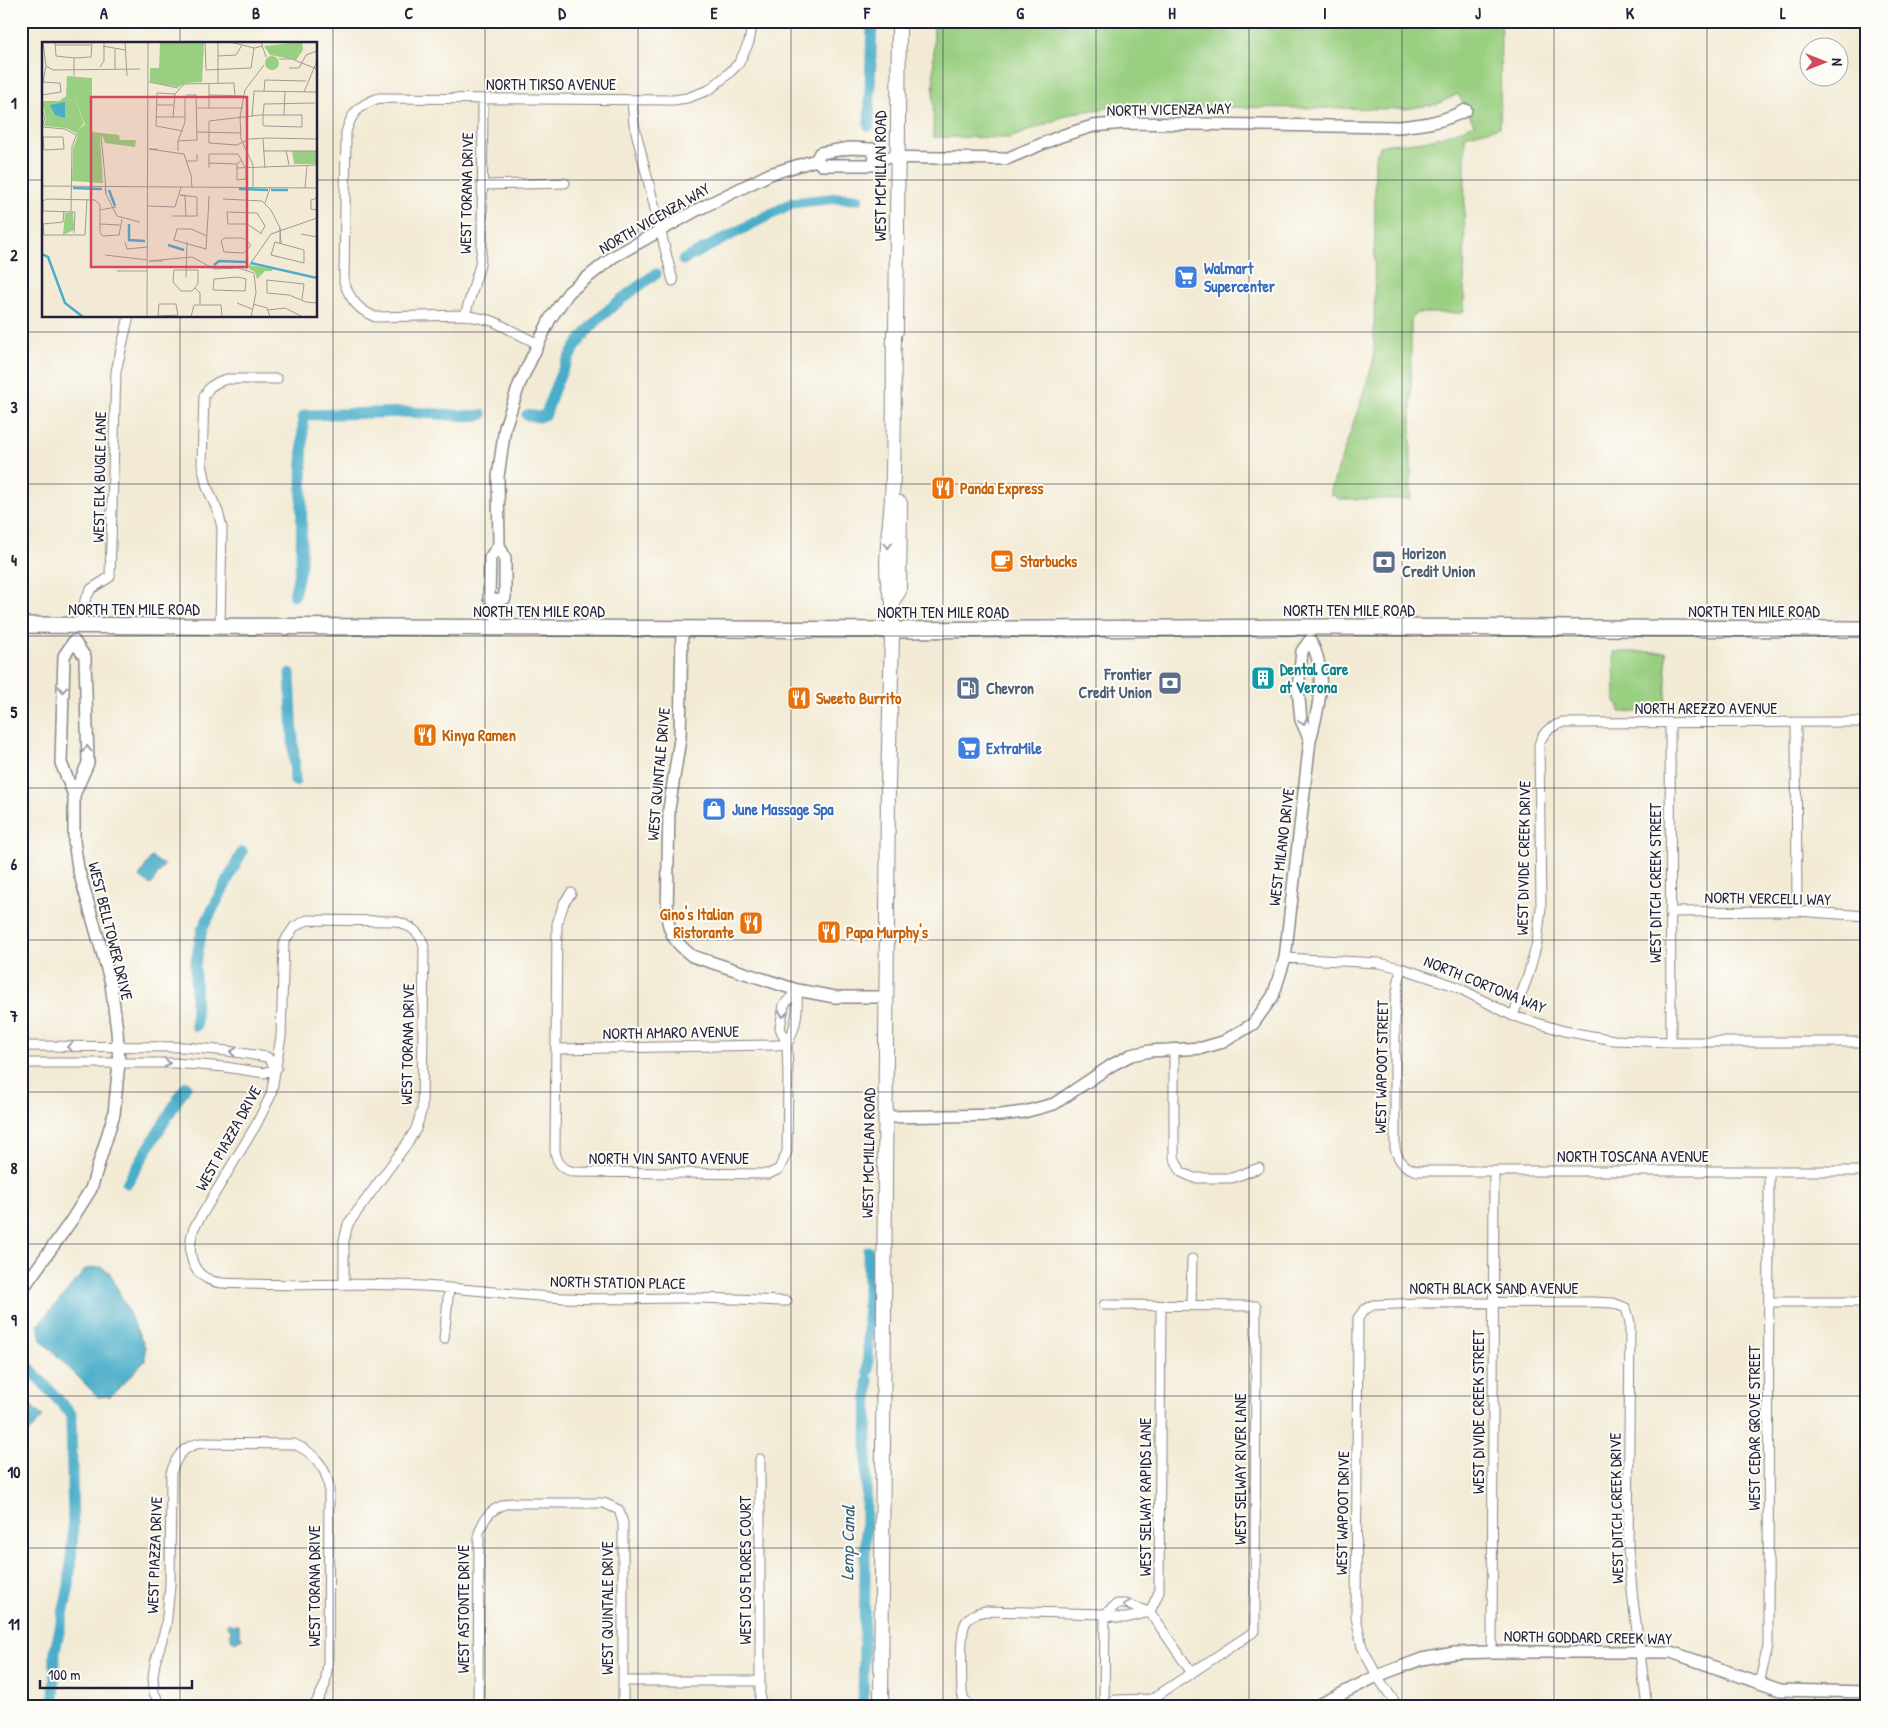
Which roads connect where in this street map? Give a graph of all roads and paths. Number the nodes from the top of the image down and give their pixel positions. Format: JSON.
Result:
{"nodes":[{"id":1,"x":753,"y":21,"type":"edge"},
{"id":2,"x":899,"y":21,"type":"edge"},
{"id":3,"x":483,"y":99,"type":"junction"},
{"id":4,"x":632,"y":100,"type":"junction"},
{"id":5,"x":1466,"y":110,"type":"dead end"},
{"id":6,"x":875,"y":158,"type":"junction"},
{"id":7,"x":898,"y":158,"type":"junction"},
{"id":8,"x":816,"y":160,"type":"junction"},
{"id":9,"x":565,"y":183,"type":"dead end"},
{"id":10,"x":482,"y":185,"type":"junction"},
{"id":11,"x":660,"y":230,"type":"junction"},
{"id":12,"x":673,"y":281,"type":"dead end"},
{"id":13,"x":465,"y":315,"type":"junction"},
{"id":14,"x":129,"y":318,"type":"edge"},
{"id":15,"x":538,"y":344,"type":"junction"},
{"id":16,"x":277,"y":379,"type":"dead end"},
{"id":17,"x":21,"y":625,"type":"edge"},
{"id":18,"x":220,"y":627,"type":"junction"},
{"id":19,"x":496,"y":629,"type":"junction"},
{"id":20,"x":682,"y":629,"type":"junction"},
{"id":21,"x":1866,"y":629,"type":"edge"},
{"id":22,"x":892,"y":630,"type":"junction"},
{"id":23,"x":76,"y":631,"type":"junction"},
{"id":24,"x":1310,"y":633,"type":"junction"},
{"id":25,"x":1866,"y":722,"type":"edge"},
{"id":26,"x":1670,"y":723,"type":"junction"},
{"id":27,"x":1796,"y":723,"type":"junction"},
{"id":28,"x":1547,"y":730,"type":"joint"},
{"id":29,"x":1310,"y":740,"type":"junction"},
{"id":30,"x":74,"y":795,"type":"junction"},
{"id":31,"x":572,"y":893,"type":"dead end"},
{"id":32,"x":1797,"y":911,"type":"junction"},
{"id":33,"x":1670,"y":912,"type":"junction"},
{"id":34,"x":1866,"y":916,"type":"edge"},
{"id":35,"x":294,"y":926,"type":"joint"},
{"id":36,"x":1285,"y":958,"type":"junction"},
{"id":37,"x":1401,"y":968,"type":"junction"},
{"id":38,"x":797,"y":990,"type":"junction"},
{"id":39,"x":886,"y":997,"type":"junction"},
{"id":40,"x":1513,"y":1016,"type":"junction"},
{"id":41,"x":1671,"y":1042,"type":"junction"},
{"id":42,"x":1866,"y":1042,"type":"edge"},
{"id":43,"x":787,"y":1044,"type":"junction"},
{"id":44,"x":21,"y":1046,"type":"edge"},
{"id":45,"x":119,"y":1047,"type":"junction"},
{"id":46,"x":556,"y":1049,"type":"junction"},
{"id":47,"x":1174,"y":1049,"type":"junction"},
{"id":48,"x":119,"y":1062,"type":"junction"},
{"id":49,"x":21,"y":1064,"type":"edge"},
{"id":50,"x":277,"y":1068,"type":"junction"},
{"id":51,"x":886,"y":1117,"type":"junction"},
{"id":52,"x":1403,"y":1165,"type":"joint"},
{"id":53,"x":1259,"y":1168,"type":"dead end"},
{"id":54,"x":1769,"y":1171,"type":"junction"},
{"id":55,"x":1866,"y":1171,"type":"edge"},
{"id":56,"x":1494,"y":1172,"type":"junction"},
{"id":57,"x":1192,"y":1259,"type":"dead end"},
{"id":58,"x":198,"y":1271,"type":"joint"},
{"id":59,"x":344,"y":1285,"type":"junction"},
{"id":60,"x":449,"y":1288,"type":"junction"},
{"id":61,"x":21,"y":1290,"type":"edge"},
{"id":62,"x":787,"y":1301,"type":"dead end"},
{"id":63,"x":1769,"y":1302,"type":"junction"},
{"id":64,"x":1866,"y":1302,"type":"edge"},
{"id":65,"x":1493,"y":1304,"type":"junction"},
{"id":66,"x":1104,"y":1306,"type":"dead end"},
{"id":67,"x":1161,"y":1306,"type":"junction"},
{"id":68,"x":1191,"y":1306,"type":"junction"},
{"id":69,"x":1626,"y":1308,"type":"joint"},
{"id":70,"x":1364,"y":1310,"type":"joint"},
{"id":71,"x":444,"y":1339,"type":"dead end"},
{"id":72,"x":183,"y":1450,"type":"joint"},
{"id":73,"x":760,"y":1459,"type":"dead end"},
{"id":74,"x":488,"y":1513,"type":"joint"},
{"id":75,"x":1150,"y":1612,"type":"junction"},
{"id":76,"x":1104,"y":1614,"type":"junction"},
{"id":77,"x":1492,"y":1652,"type":"junction"},
{"id":78,"x":1641,"y":1652,"type":"junction"},
{"id":79,"x":1192,"y":1673,"type":"junction"},
{"id":80,"x":1377,"y":1676,"type":"junction"},
{"id":81,"x":623,"y":1681,"type":"junction"},
{"id":82,"x":760,"y":1681,"type":"junction"},
{"id":83,"x":1759,"y":1684,"type":"junction"},
{"id":84,"x":1866,"y":1692,"type":"edge"},
{"id":85,"x":1115,"y":1700,"type":"dead end"},
{"id":86,"x":969,"y":1705,"type":"edge"},
{"id":87,"x":162,"y":1707,"type":"edge"},
{"id":88,"x":314,"y":1707,"type":"edge"},
{"id":89,"x":478,"y":1707,"type":"edge"},
{"id":90,"x":622,"y":1707,"type":"edge"},
{"id":91,"x":760,"y":1707,"type":"edge"},
{"id":92,"x":881,"y":1707,"type":"edge"},
{"id":93,"x":1104,"y":1707,"type":"edge"},
{"id":94,"x":1315,"y":1707,"type":"edge"},
{"id":95,"x":1398,"y":1707,"type":"edge"},
{"id":96,"x":1647,"y":1707,"type":"edge"}],
"edges":[{"from":1,"to":4,"type":"street","name":"NORTH TIRSO AVENUE"},
{"from":2,"to":7,"type":"main road","name":"WEST MCMILLAN ROAD"},
{"from":3,"to":4,"type":"street","name":"NORTH TIRSO AVENUE"},
{"from":3,"to":10,"type":"street","name":"WEST TORANA DRIVE"},
{"from":3,"to":13,"type":"street","name":"NORTH TIRSO AVENUE"},
{"from":4,"to":11,"type":"street"},
{"from":5,"to":7,"type":"street","name":"NORTH VICENZA WAY"},
{"from":6,"to":7,"type":"street","name":"NORTH VICENZA WAY"},
{"from":6,"to":8,"type":"street","name":"NORTH VICENZA WAY"},
{"from":6,"to":8,"type":"street","name":"NORTH VICENZA WAY"},
{"from":7,"to":22,"type":"main road","name":"WEST MCMILLAN ROAD"},
{"from":8,"to":11,"type":"street","name":"NORTH VICENZA WAY"},
{"from":9,"to":10,"type":"street"},
{"from":10,"to":13,"type":"street","name":"WEST TORANA DRIVE"},
{"from":11,"to":12,"type":"street"},
{"from":11,"to":15,"type":"street","name":"NORTH VICENZA WAY"},
{"from":13,"to":15,"type":"street"},
{"from":14,"to":23,"type":"street","name":"WEST ELK BUGLE LANE"},
{"from":15,"to":19,"type":"street","name":"NORTH VICENZA WAY"},
{"from":16,"to":18,"type":"street"},
{"from":17,"to":23,"type":"main road","name":"NORTH TEN MILE ROAD"},
{"from":18,"to":19,"type":"main road","name":"NORTH TEN MILE ROAD"},
{"from":18,"to":23,"type":"main road","name":"NORTH TEN MILE ROAD"},
{"from":19,"to":20,"type":"main road","name":"NORTH TEN MILE ROAD"},
{"from":20,"to":22,"type":"main road","name":"NORTH TEN MILE ROAD"},
{"from":20,"to":38,"type":"street","name":"WEST QUINTALE DRIVE"},
{"from":21,"to":24,"type":"main road","name":"NORTH TEN MILE ROAD"},
{"from":22,"to":24,"type":"main road","name":"NORTH TEN MILE ROAD"},
{"from":22,"to":39,"type":"main road","name":"WEST MCMILLAN ROAD"},
{"from":30,"to":23,"type":"street","name":"WEST BELLTOWER DRIVE","one_way":true},
{"from":23,"to":30,"type":"street","name":"WEST BELLTOWER DRIVE","one_way":true},
{"from":24,"to":29,"type":"street","name":"WEST MILANO DRIVE"},
{"from":24,"to":29,"type":"street","name":"WEST MILANO DRIVE","one_way":true},
{"from":25,"to":27,"type":"street","name":"NORTH AREZZO AVENUE"},
{"from":26,"to":27,"type":"street","name":"NORTH AREZZO AVENUE"},
{"from":26,"to":28,"type":"street","name":"NORTH AREZZO AVENUE"},
{"from":26,"to":33,"type":"street","name":"WEST DITCH CREEK STREET"},
{"from":27,"to":32,"type":"street"},
{"from":28,"to":40,"type":"street","name":"WEST DIVIDE CREEK DRIVE"},
{"from":29,"to":36,"type":"street","name":"WEST MILANO DRIVE"},
{"from":30,"to":45,"type":"street","name":"WEST BELLTOWER DRIVE"},
{"from":31,"to":46,"type":"street"},
{"from":32,"to":33,"type":"street","name":"NORTH VERCELLI WAY"},
{"from":32,"to":34,"type":"street","name":"NORTH VERCELLI WAY"},
{"from":33,"to":41,"type":"street","name":"WEST DITCH CREEK STREET"},
{"from":35,"to":50,"type":"street","name":"WEST PIAZZA DRIVE"},
{"from":35,"to":59,"type":"street","name":"WEST TORANA DRIVE"},
{"from":36,"to":37,"type":"street","name":"NORTH CORTONA WAY"},
{"from":36,"to":47,"type":"street"},
{"from":37,"to":40,"type":"street","name":"NORTH CORTONA WAY"},
{"from":37,"to":52,"type":"street","name":"WEST WAPOOT STREET"},
{"from":38,"to":39,"type":"street"},
{"from":38,"to":43,"type":"street"},
{"from":38,"to":43,"type":"street","one_way":true},
{"from":39,"to":51,"type":"main road","name":"WEST MCMILLAN ROAD"},
{"from":40,"to":41,"type":"street","name":"NORTH CORTONA WAY"},
{"from":41,"to":42,"type":"street","name":"NORTH CORTONA WAY"},
{"from":43,"to":46,"type":"street","name":"NORTH AMARO AVENUE"},
{"from":43,"to":46,"type":"street","name":"NORTH VIN SANTO AVENUE"},
{"from":45,"to":44,"type":"street","one_way":true},
{"from":45,"to":48,"type":"street","name":"WEST BELLTOWER DRIVE"},
{"from":50,"to":45,"type":"street","one_way":true},
{"from":47,"to":51,"type":"street"},
{"from":47,"to":53,"type":"street"},
{"from":48,"to":49,"type":"street"},
{"from":48,"to":50,"type":"street","one_way":true},
{"from":48,"to":61,"type":"street","name":"WEST BELLTOWER DRIVE"},
{"from":50,"to":58,"type":"street","name":"WEST PIAZZA DRIVE"},
{"from":51,"to":92,"type":"main road","name":"WEST MCMILLAN ROAD"},
{"from":52,"to":56,"type":"street","name":"NORTH TOSCANA AVENUE"},
{"from":54,"to":55,"type":"street","name":"NORTH TOSCANA AVENUE"},
{"from":54,"to":56,"type":"street","name":"NORTH TOSCANA AVENUE"},
{"from":54,"to":63,"type":"street","name":"WEST CEDAR GROVE STREET"},
{"from":56,"to":65,"type":"street","name":"WEST DIVIDE CREEK STREET"},
{"from":57,"to":68,"type":"street"},
{"from":58,"to":59,"type":"street","name":"NORTH STATION PLACE"},
{"from":59,"to":60,"type":"street","name":"NORTH STATION PLACE"},
{"from":60,"to":62,"type":"street","name":"NORTH STATION PLACE"},
{"from":60,"to":71,"type":"street"},
{"from":63,"to":64,"type":"street"},
{"from":63,"to":83,"type":"street","name":"WEST CEDAR GROVE STREET"},
{"from":65,"to":69,"type":"street","name":"NORTH BLACK SAND AVENUE"},
{"from":65,"to":70,"type":"street","name":"NORTH BLACK SAND AVENUE"},
{"from":65,"to":77,"type":"street","name":"WEST DIVIDE CREEK STREET"},
{"from":66,"to":67,"type":"street"},
{"from":67,"to":68,"type":"street"},
{"from":67,"to":75,"type":"street","name":"WEST SELWAY RAPIDS LANE"},
{"from":68,"to":79,"type":"street","name":"WEST SELWAY RIVER LANE"},
{"from":69,"to":78,"type":"street","name":"WEST DITCH CREEK DRIVE"},
{"from":70,"to":80,"type":"street","name":"WEST WAPOOT DRIVE"},
{"from":72,"to":87,"type":"street","name":"WEST PIAZZA DRIVE"},
{"from":72,"to":88,"type":"street","name":"WEST TORANA DRIVE"},
{"from":73,"to":82,"type":"street","name":"WEST LOS FLORES COURT"},
{"from":74,"to":81,"type":"street","name":"WEST QUINTALE DRIVE"},
{"from":74,"to":89,"type":"street","name":"WEST ASTONTE DRIVE"},
{"from":75,"to":76,"type":"street"},
{"from":75,"to":76,"type":"street","one_way":true},
{"from":75,"to":79,"type":"street"},
{"from":76,"to":86,"type":"street"},
{"from":76,"to":93,"type":"street"},
{"from":77,"to":78,"type":"street","name":"NORTH GODDARD CREEK WAY"},
{"from":77,"to":80,"type":"street","name":"NORTH GODDARD CREEK WAY"},
{"from":78,"to":83,"type":"street","name":"NORTH GODDARD CREEK WAY"},
{"from":78,"to":96,"type":"street","name":"WEST DITCH CREEK DRIVE"},
{"from":79,"to":85,"type":"street"},
{"from":80,"to":94,"type":"street","name":"NORTH GODDARD CREEK WAY"},
{"from":80,"to":95,"type":"street","name":"WEST WAPOOT DRIVE"},
{"from":81,"to":82,"type":"street"},
{"from":81,"to":90,"type":"street","name":"WEST QUINTALE DRIVE"},
{"from":82,"to":91,"type":"street","name":"WEST LOS FLORES COURT"},
{"from":83,"to":84,"type":"street","name":"NORTH GODDARD CREEK WAY"}]}
